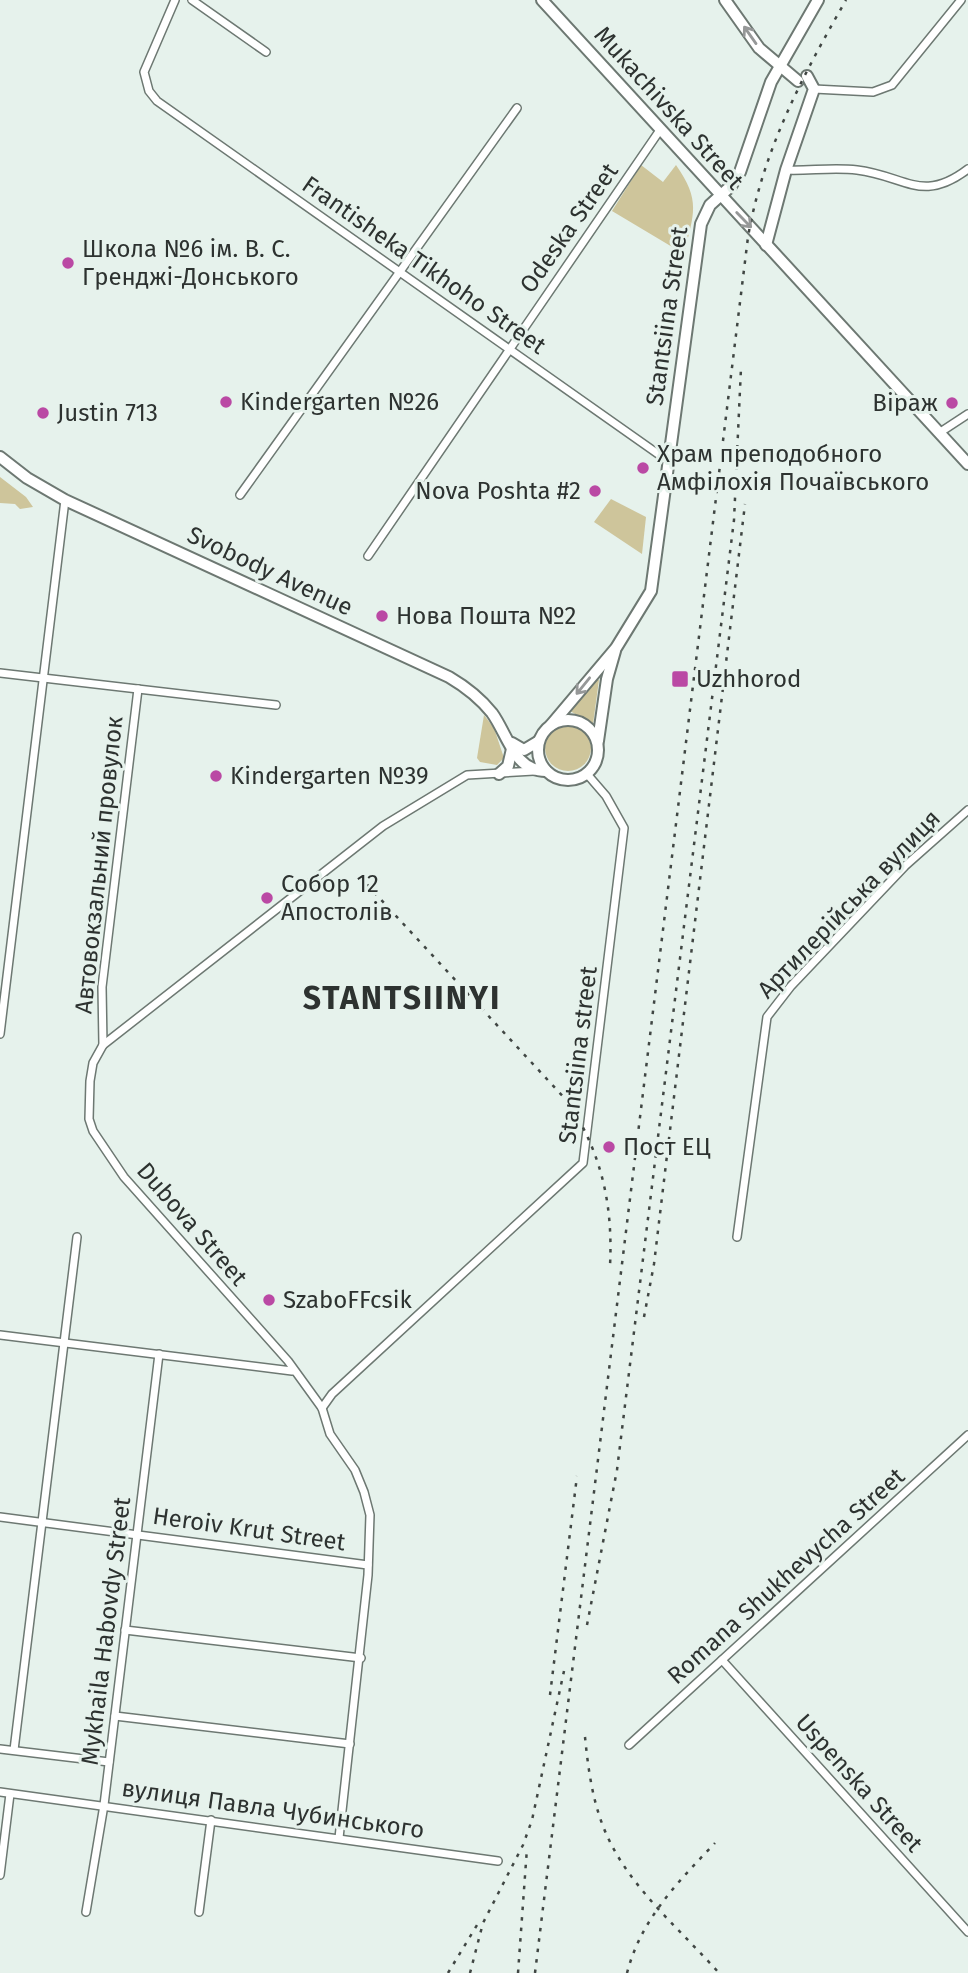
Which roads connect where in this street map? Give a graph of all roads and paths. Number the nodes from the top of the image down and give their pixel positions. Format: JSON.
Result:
{"nodes":[{"id":1,"x":175,"y":0,"type":"edge"},
{"id":2,"x":192,"y":0,"type":"edge"},
{"id":3,"x":542,"y":0,"type":"edge"},
{"id":4,"x":725,"y":0,"type":"edge"},
{"id":5,"x":818,"y":0,"type":"edge"},
{"id":6,"x":961,"y":0,"type":"edge"},
{"id":7,"x":266,"y":52,"type":"dead end"},
{"id":8,"x":800,"y":78,"type":"junction"},
{"id":9,"x":517,"y":107,"type":"dead end"},
{"id":10,"x":660,"y":130,"type":"junction"},
{"id":11,"x":968,"y":169,"type":"edge"},
{"id":12,"x":786,"y":170,"type":"junction"},
{"id":13,"x":720,"y":196,"type":"junction"},
{"id":14,"x":766,"y":244,"type":"junction"},
{"id":15,"x":401,"y":273,"type":"junction"},
{"id":16,"x":509,"y":350,"type":"junction"},
{"id":17,"x":968,"y":414,"type":"edge"},
{"id":18,"x":939,"y":433,"type":"junction"},
{"id":19,"x":0,"y":457,"type":"edge"},
{"id":20,"x":668,"y":461,"type":"junction"},
{"id":21,"x":968,"y":464,"type":"edge"},
{"id":22,"x":240,"y":495,"type":"dead end"},
{"id":23,"x":65,"y":500,"type":"junction"},
{"id":24,"x":368,"y":556,"type":"dead end"},
{"id":25,"x":616,"y":648,"type":"junction"},
{"id":26,"x":0,"y":673,"type":"edge"},
{"id":27,"x":44,"y":678,"type":"junction"},
{"id":28,"x":138,"y":689,"type":"junction"},
{"id":29,"x":276,"y":705,"type":"dead end"},
{"id":30,"x":551,"y":725,"type":"junction"},
{"id":31,"x":539,"y":741,"type":"junction"},
{"id":32,"x":598,"y":742,"type":"junction"},
{"id":33,"x":510,"y":743,"type":"junction"},
{"id":34,"x":540,"y":771,"type":"junction"},
{"id":35,"x":499,"y":774,"type":"junction"},
{"id":36,"x":587,"y":774,"type":"junction"},
{"id":37,"x":968,"y":810,"type":"edge"},
{"id":38,"x":3,"y":978,"type":"edge"},
{"id":39,"x":0,"y":1034,"type":"edge"},
{"id":40,"x":103,"y":1045,"type":"junction"},
{"id":41,"x":78,"y":1237,"type":"dead end"},
{"id":42,"x":737,"y":1237,"type":"dead end"},
{"id":43,"x":0,"y":1335,"type":"edge"},
{"id":44,"x":64,"y":1342,"type":"junction"},
{"id":45,"x":159,"y":1354,"type":"junction"},
{"id":46,"x":292,"y":1371,"type":"junction"},
{"id":47,"x":322,"y":1408,"type":"junction"},
{"id":48,"x":968,"y":1435,"type":"edge"},
{"id":49,"x":0,"y":1517,"type":"edge"},
{"id":50,"x":42,"y":1522,"type":"junction"},
{"id":51,"x":137,"y":1534,"type":"junction"},
{"id":52,"x":368,"y":1565,"type":"junction"},
{"id":53,"x":125,"y":1630,"type":"junction"},
{"id":54,"x":360,"y":1658,"type":"junction"},
{"id":55,"x":722,"y":1660,"type":"junction"},
{"id":56,"x":115,"y":1716,"type":"junction"},
{"id":57,"x":350,"y":1744,"type":"junction"},
{"id":58,"x":629,"y":1745,"type":"dead end"},
{"id":59,"x":0,"y":1749,"type":"edge"},
{"id":60,"x":14,"y":1750,"type":"junction"},
{"id":61,"x":109,"y":1762,"type":"junction"},
{"id":62,"x":0,"y":1793,"type":"edge"},
{"id":63,"x":10,"y":1794,"type":"junction"},
{"id":64,"x":104,"y":1805,"type":"junction"},
{"id":65,"x":211,"y":1820,"type":"junction"},
{"id":66,"x":339,"y":1838,"type":"junction"},
{"id":67,"x":498,"y":1861,"type":"dead end"},
{"id":68,"x":0,"y":1875,"type":"edge"},
{"id":69,"x":86,"y":1912,"type":"dead end"},
{"id":70,"x":199,"y":1912,"type":"dead end"},
{"id":71,"x":968,"y":1931,"type":"edge"}],
"edges":[{"from":1,"to":15,"type":"street","name":"Frantisheka Tikhoho Street"},
{"from":2,"to":7,"type":"street"},
{"from":3,"to":10,"type":"main road","name":"Mukachivska Street"},
{"from":8,"to":4,"type":"main road","one_way":true},
{"from":5,"to":8,"type":"main road"},
{"from":6,"to":8,"type":"street"},
{"from":8,"to":12,"type":"main road"},
{"from":8,"to":13,"type":"main road","name":"Stantsiina Street"},
{"from":9,"to":15,"type":"street"},
{"from":10,"to":13,"type":"main road","name":"Mukachivska Street"},
{"from":10,"to":16,"type":"street","name":"Odeska Street"},
{"from":11,"to":12,"type":"street"},
{"from":12,"to":14,"type":"main road"},
{"from":13,"to":14,"type":"main road","name":"Mukachivska Street","one_way":true},
{"from":13,"to":20,"type":"main road","name":"Stantsiina Street"},
{"from":14,"to":18,"type":"main road","name":"Mukachivska Street"},
{"from":15,"to":16,"type":"street","name":"Frantisheka Tikhoho Street"},
{"from":15,"to":22,"type":"street"},
{"from":16,"to":20,"type":"street","name":"Frantisheka Tikhoho Street"},
{"from":16,"to":24,"type":"street","name":"Odeska Street"},
{"from":17,"to":18,"type":"street"},
{"from":18,"to":21,"type":"main road","name":"Mukachivska Street"},
{"from":19,"to":23,"type":"main road","name":"Svobody Avenue"},
{"from":20,"to":25,"type":"main road","name":"Stantsiina Street"},
{"from":23,"to":27,"type":"street"},
{"from":23,"to":33,"type":"main road","name":"Svobody Avenue"},
{"from":25,"to":30,"type":"main road","name":"Stantsiina Street","one_way":true},
{"from":25,"to":32,"type":"main road","name":"Stantsiina Street"},
{"from":26,"to":27,"type":"street"},
{"from":27,"to":28,"type":"street"},
{"from":27,"to":38,"type":"street"},
{"from":28,"to":29,"type":"street"},
{"from":28,"to":40,"type":"street","name":"Автовокзальний провулок"},
{"from":30,"to":31,"type":"main road"},
{"from":30,"to":32,"type":"main road"},
{"from":31,"to":33,"type":"main road"},
{"from":31,"to":34,"type":"main road"},
{"from":32,"to":36,"type":"main road"},
{"from":33,"to":34,"type":"main road","name":"Svobody Avenue"},
{"from":33,"to":35,"type":"main road"},
{"from":34,"to":35,"type":"street"},
{"from":34,"to":36,"type":"main road"},
{"from":35,"to":40,"type":"street"},
{"from":36,"to":47,"type":"street","name":"Stantsiina street"},
{"from":37,"to":42,"type":"street","name":"Артилерійська вулиця"},
{"from":38,"to":39,"type":"street"},
{"from":40,"to":46,"type":"street","name":"Dubova Street"},
{"from":41,"to":44,"type":"street"},
{"from":43,"to":44,"type":"street"},
{"from":44,"to":45,"type":"street"},
{"from":44,"to":50,"type":"street"},
{"from":45,"to":46,"type":"street"},
{"from":45,"to":51,"type":"street","name":"Mykhaila Habovdy Street"},
{"from":46,"to":47,"type":"street","name":"Dubova Street"},
{"from":47,"to":52,"type":"street","name":"Dubova Street"},
{"from":48,"to":55,"type":"street","name":"Romana Shukhevycha Street"},
{"from":49,"to":50,"type":"street","name":"Heroiv Krut Street"},
{"from":50,"to":51,"type":"street","name":"Heroiv Krut Street"},
{"from":50,"to":60,"type":"street"},
{"from":51,"to":52,"type":"street","name":"Heroiv Krut Street"},
{"from":51,"to":53,"type":"street","name":"Mykhaila Habovdy Street"},
{"from":52,"to":54,"type":"street","name":"Dubova Street"},
{"from":53,"to":54,"type":"street"},
{"from":53,"to":56,"type":"street","name":"Mykhaila Habovdy Street"},
{"from":54,"to":57,"type":"street","name":"Dubova Street"},
{"from":55,"to":58,"type":"street","name":"Romana Shukhevycha Street"},
{"from":55,"to":71,"type":"street","name":"Uspenska Street"},
{"from":56,"to":57,"type":"street"},
{"from":56,"to":61,"type":"street","name":"Mykhaila Habovdy Street"},
{"from":57,"to":66,"type":"street","name":"Dubova Street"},
{"from":59,"to":60,"type":"street","name":"вулиця Павла Чубинського"},
{"from":60,"to":61,"type":"street","name":"вулиця Павла Чубинського"},
{"from":61,"to":64,"type":"street","name":"Mykhaila Habovdy Street"},
{"from":62,"to":63,"type":"street","name":"вулиця Павла Чубинського"},
{"from":63,"to":64,"type":"street","name":"вулиця Павла Чубинського"},
{"from":63,"to":68,"type":"street"},
{"from":64,"to":65,"type":"street","name":"вулиця Павла Чубинського"},
{"from":64,"to":69,"type":"street","name":"Mykhaila Habovdy Street"},
{"from":65,"to":66,"type":"street","name":"вулиця Павла Чубинського"},
{"from":65,"to":70,"type":"street"},
{"from":66,"to":67,"type":"street","name":"вулиця Павла Чубинського"}]}
